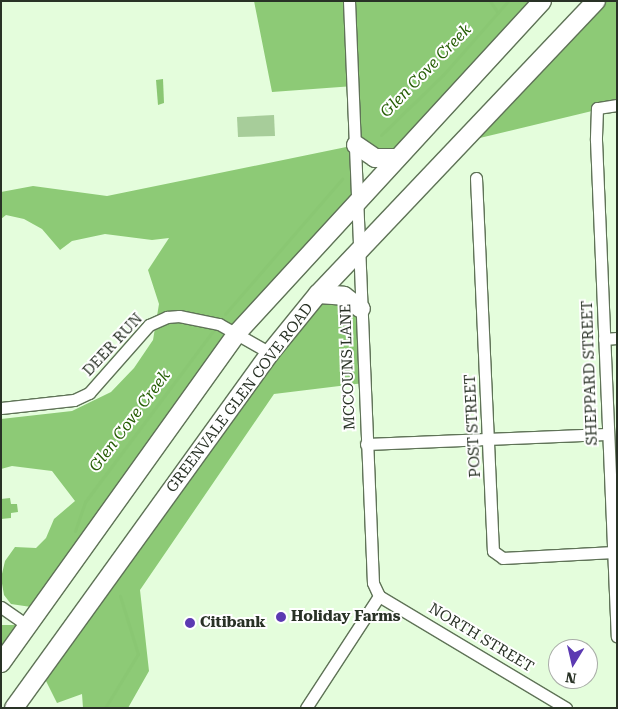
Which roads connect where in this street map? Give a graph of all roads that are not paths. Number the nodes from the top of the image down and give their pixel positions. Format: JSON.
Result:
{"nodes":[{"id":1,"x":349,"y":1,"type":"edge"},
{"id":2,"x":542,"y":1,"type":"edge"},
{"id":3,"x":596,"y":1,"type":"edge"},
{"id":4,"x":617,"y":105,"type":"edge"},
{"id":5,"x":356,"y":145,"type":"junction"},
{"id":6,"x":396,"y":158,"type":"junction"},
{"id":7,"x":476,"y":178,"type":"dead end"},
{"id":8,"x":358,"y":198,"type":"junction"},
{"id":9,"x":358,"y":253,"type":"junction"},
{"id":10,"x":318,"y":294,"type":"junction"},
{"id":11,"x":361,"y":308,"type":"junction"},
{"id":12,"x":238,"y":332,"type":"junction"},
{"id":13,"x":617,"y":338,"type":"edge"},
{"id":14,"x":604,"y":339,"type":"junction"},
{"id":15,"x":270,"y":353,"type":"junction"},
{"id":16,"x":1,"y":408,"type":"edge"},
{"id":17,"x":607,"y":434,"type":"junction"},
{"id":18,"x":489,"y":439,"type":"junction"},
{"id":19,"x":366,"y":444,"type":"junction"},
{"id":20,"x":613,"y":552,"type":"junction"},
{"id":21,"x":379,"y":596,"type":"junction"},
{"id":22,"x":1,"y":607,"type":"edge"},
{"id":23,"x":28,"y":625,"type":"junction"},
{"id":24,"x":617,"y":637,"type":"edge"},
{"id":25,"x":1,"y":663,"type":"edge"},
{"id":26,"x":14,"y":708,"type":"edge"},
{"id":27,"x":306,"y":708,"type":"edge"},
{"id":28,"x":566,"y":708,"type":"edge"}],
"edges":[{"from":1,"to":5,"type":"street","name":"MCCOUNS LANE"},
{"from":2,"to":6,"type":"main road"},
{"from":3,"to":9,"type":"main road","name":"GREENVALE GLEN COVE ROAD"},
{"from":4,"to":14,"type":"street","name":"SHEPPARD STREET"},
{"from":5,"to":6,"type":"main road"},
{"from":5,"to":8,"type":"street","name":"MCCOUNS LANE"},
{"from":6,"to":8,"type":"main road"},
{"from":7,"to":18,"type":"street","name":"POST STREET"},
{"from":8,"to":9,"type":"street","name":"MCCOUNS LANE"},
{"from":8,"to":12,"type":"main road"},
{"from":9,"to":10,"type":"main road","name":"GREENVALE GLEN COVE ROAD"},
{"from":9,"to":11,"type":"street","name":"MCCOUNS LANE"},
{"from":10,"to":11,"type":"main road"},
{"from":10,"to":15,"type":"main road","name":"GREENVALE GLEN COVE ROAD"},
{"from":11,"to":19,"type":"street","name":"MCCOUNS LANE"},
{"from":12,"to":15,"type":"street","name":"DEER RUN"},
{"from":12,"to":16,"type":"street","name":"DEER RUN"},
{"from":12,"to":23,"type":"main road"},
{"from":13,"to":14,"type":"street"},
{"from":14,"to":17,"type":"street","name":"SHEPPARD STREET"},
{"from":15,"to":26,"type":"main road","name":"GREENVALE GLEN COVE ROAD"},
{"from":17,"to":18,"type":"street"},
{"from":17,"to":20,"type":"street","name":"SHEPPARD STREET"},
{"from":18,"to":19,"type":"street"},
{"from":18,"to":20,"type":"street","name":"POST STREET"},
{"from":19,"to":21,"type":"street","name":"MCCOUNS LANE"},
{"from":20,"to":24,"type":"street","name":"SHEPPARD STREET"},
{"from":21,"to":27,"type":"street"},
{"from":21,"to":28,"type":"street","name":"NORTH STREET"},
{"from":22,"to":23,"type":"street"},
{"from":23,"to":25,"type":"main road"}]}
